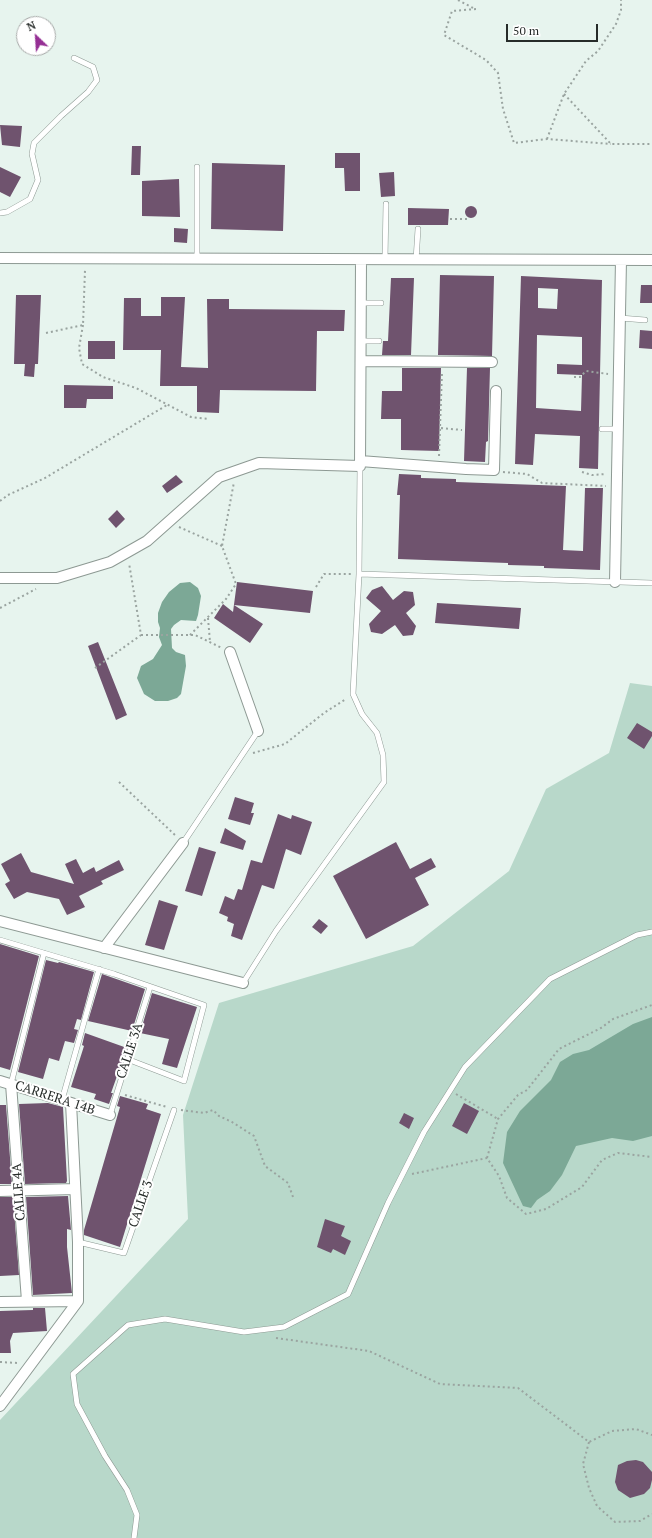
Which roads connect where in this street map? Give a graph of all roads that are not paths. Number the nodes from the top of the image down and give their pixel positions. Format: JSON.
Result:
{"nodes":[{"id":1,"x":74,"y":58,"type":"dead end"},
{"id":2,"x":197,"y":167,"type":"dead end"},
{"id":3,"x":386,"y":204,"type":"dead end"},
{"id":4,"x":0,"y":213,"type":"edge"},
{"id":5,"x":418,"y":229,"type":"dead end"},
{"id":6,"x":0,"y":258,"type":"edge"},
{"id":7,"x":197,"y":259,"type":"junction"},
{"id":8,"x":361,"y":260,"type":"junction"},
{"id":9,"x":384,"y":260,"type":"junction"},
{"id":10,"x":416,"y":260,"type":"junction"},
{"id":11,"x":621,"y":260,"type":"junction"},
{"id":12,"x":652,"y":260,"type":"edge"},
{"id":13,"x":361,"y":303,"type":"junction"},
{"id":14,"x":382,"y":303,"type":"dead end"},
{"id":15,"x":620,"y":318,"type":"junction"},
{"id":16,"x":645,"y":320,"type":"dead end"},
{"id":17,"x":361,"y":341,"type":"junction"},
{"id":18,"x":379,"y":341,"type":"dead end"},
{"id":19,"x":361,"y":361,"type":"junction"},
{"id":20,"x":492,"y":362,"type":"dead end"},
{"id":21,"x":496,"y":391,"type":"dead end"},
{"id":22,"x":602,"y":429,"type":"dead end"},
{"id":23,"x":618,"y":429,"type":"junction"},
{"id":24,"x":360,"y":463,"type":"junction"},
{"id":25,"x":359,"y":574,"type":"junction"},
{"id":26,"x":0,"y":578,"type":"edge"},
{"id":27,"x":615,"y":582,"type":"junction"},
{"id":28,"x":652,"y":584,"type":"edge"},
{"id":29,"x":230,"y":652,"type":"road end"},
{"id":30,"x":258,"y":731,"type":"joint"},
{"id":31,"x":182,"y":843,"type":"joint"},
{"id":32,"x":0,"y":921,"type":"edge"},
{"id":33,"x":652,"y":932,"type":"edge"},
{"id":34,"x":0,"y":940,"type":"edge"},
{"id":35,"x":104,"y":948,"type":"junction"},
{"id":36,"x":44,"y":953,"type":"junction"},
{"id":37,"x":99,"y":970,"type":"junction"},
{"id":38,"x":242,"y":983,"type":"joint"},
{"id":39,"x":150,"y":987,"type":"junction"},
{"id":40,"x":127,"y":1059,"type":"junction"},
{"id":41,"x":0,"y":1080,"type":"edge"},
{"id":42,"x":11,"y":1084,"type":"junction"},
{"id":43,"x":67,"y":1101,"type":"junction"},
{"id":44,"x":174,"y":1110,"type":"road end"},
{"id":45,"x":110,"y":1115,"type":"joint"},
{"id":46,"x":75,"y":1189,"type":"junction"},
{"id":47,"x":19,"y":1190,"type":"junction"},
{"id":48,"x":0,"y":1191,"type":"edge"},
{"id":49,"x":78,"y":1242,"type":"junction"},
{"id":50,"x":26,"y":1301,"type":"junction"},
{"id":51,"x":78,"y":1301,"type":"junction"},
{"id":52,"x":0,"y":1302,"type":"edge"},
{"id":53,"x":0,"y":1406,"type":"edge"},
{"id":54,"x":134,"y":1538,"type":"edge"}],
"edges":[{"from":1,"to":4,"type":"lane"},
{"from":2,"to":7,"type":"lane"},
{"from":3,"to":9,"type":"lane"},
{"from":5,"to":10,"type":"lane"},
{"from":6,"to":7,"type":"street"},
{"from":7,"to":8,"type":"street"},
{"from":8,"to":9,"type":"street"},
{"from":8,"to":13,"type":"street"},
{"from":9,"to":10,"type":"street"},
{"from":10,"to":11,"type":"street"},
{"from":11,"to":12,"type":"street"},
{"from":11,"to":15,"type":"street"},
{"from":13,"to":14,"type":"lane"},
{"from":13,"to":17,"type":"street"},
{"from":15,"to":16,"type":"lane"},
{"from":15,"to":23,"type":"street"},
{"from":17,"to":18,"type":"lane"},
{"from":17,"to":19,"type":"street"},
{"from":19,"to":20,"type":"street"},
{"from":19,"to":24,"type":"street"},
{"from":21,"to":24,"type":"street"},
{"from":22,"to":23,"type":"lane"},
{"from":23,"to":27,"type":"street"},
{"from":24,"to":25,"type":"lane"},
{"from":24,"to":26,"type":"street"},
{"from":25,"to":27,"type":"lane"},
{"from":25,"to":38,"type":"lane"},
{"from":27,"to":28,"type":"lane"},
{"from":29,"to":30,"type":"street"},
{"from":30,"to":31,"type":"lane"},
{"from":31,"to":35,"type":"street"},
{"from":32,"to":35,"type":"street"},
{"from":33,"to":54,"type":"lane"},
{"from":34,"to":36,"type":"lane"},
{"from":35,"to":38,"type":"street"},
{"from":36,"to":37,"type":"lane"},
{"from":36,"to":42,"type":"lane"},
{"from":37,"to":39,"type":"lane"},
{"from":37,"to":43,"type":"lane"},
{"from":39,"to":40,"type":"lane","name":"CALLE 3A"},
{"from":39,"to":40,"type":"lane"},
{"from":40,"to":45,"type":"lane","name":"CALLE 3A"},
{"from":41,"to":42,"type":"street","name":"CARRERA 14B"},
{"from":42,"to":43,"type":"street","name":"CARRERA 14B"},
{"from":42,"to":47,"type":"street","name":"CALLE 4A"},
{"from":43,"to":45,"type":"street","name":"CARRERA 14B"},
{"from":43,"to":46,"type":"street"},
{"from":44,"to":49,"type":"lane","name":"CALLE 3"},
{"from":46,"to":47,"type":"street"},
{"from":46,"to":49,"type":"street"},
{"from":47,"to":48,"type":"street"},
{"from":47,"to":50,"type":"street","name":"CALLE 4A"},
{"from":49,"to":51,"type":"street"},
{"from":50,"to":51,"type":"street"},
{"from":50,"to":52,"type":"street"},
{"from":51,"to":53,"type":"street"}]}
